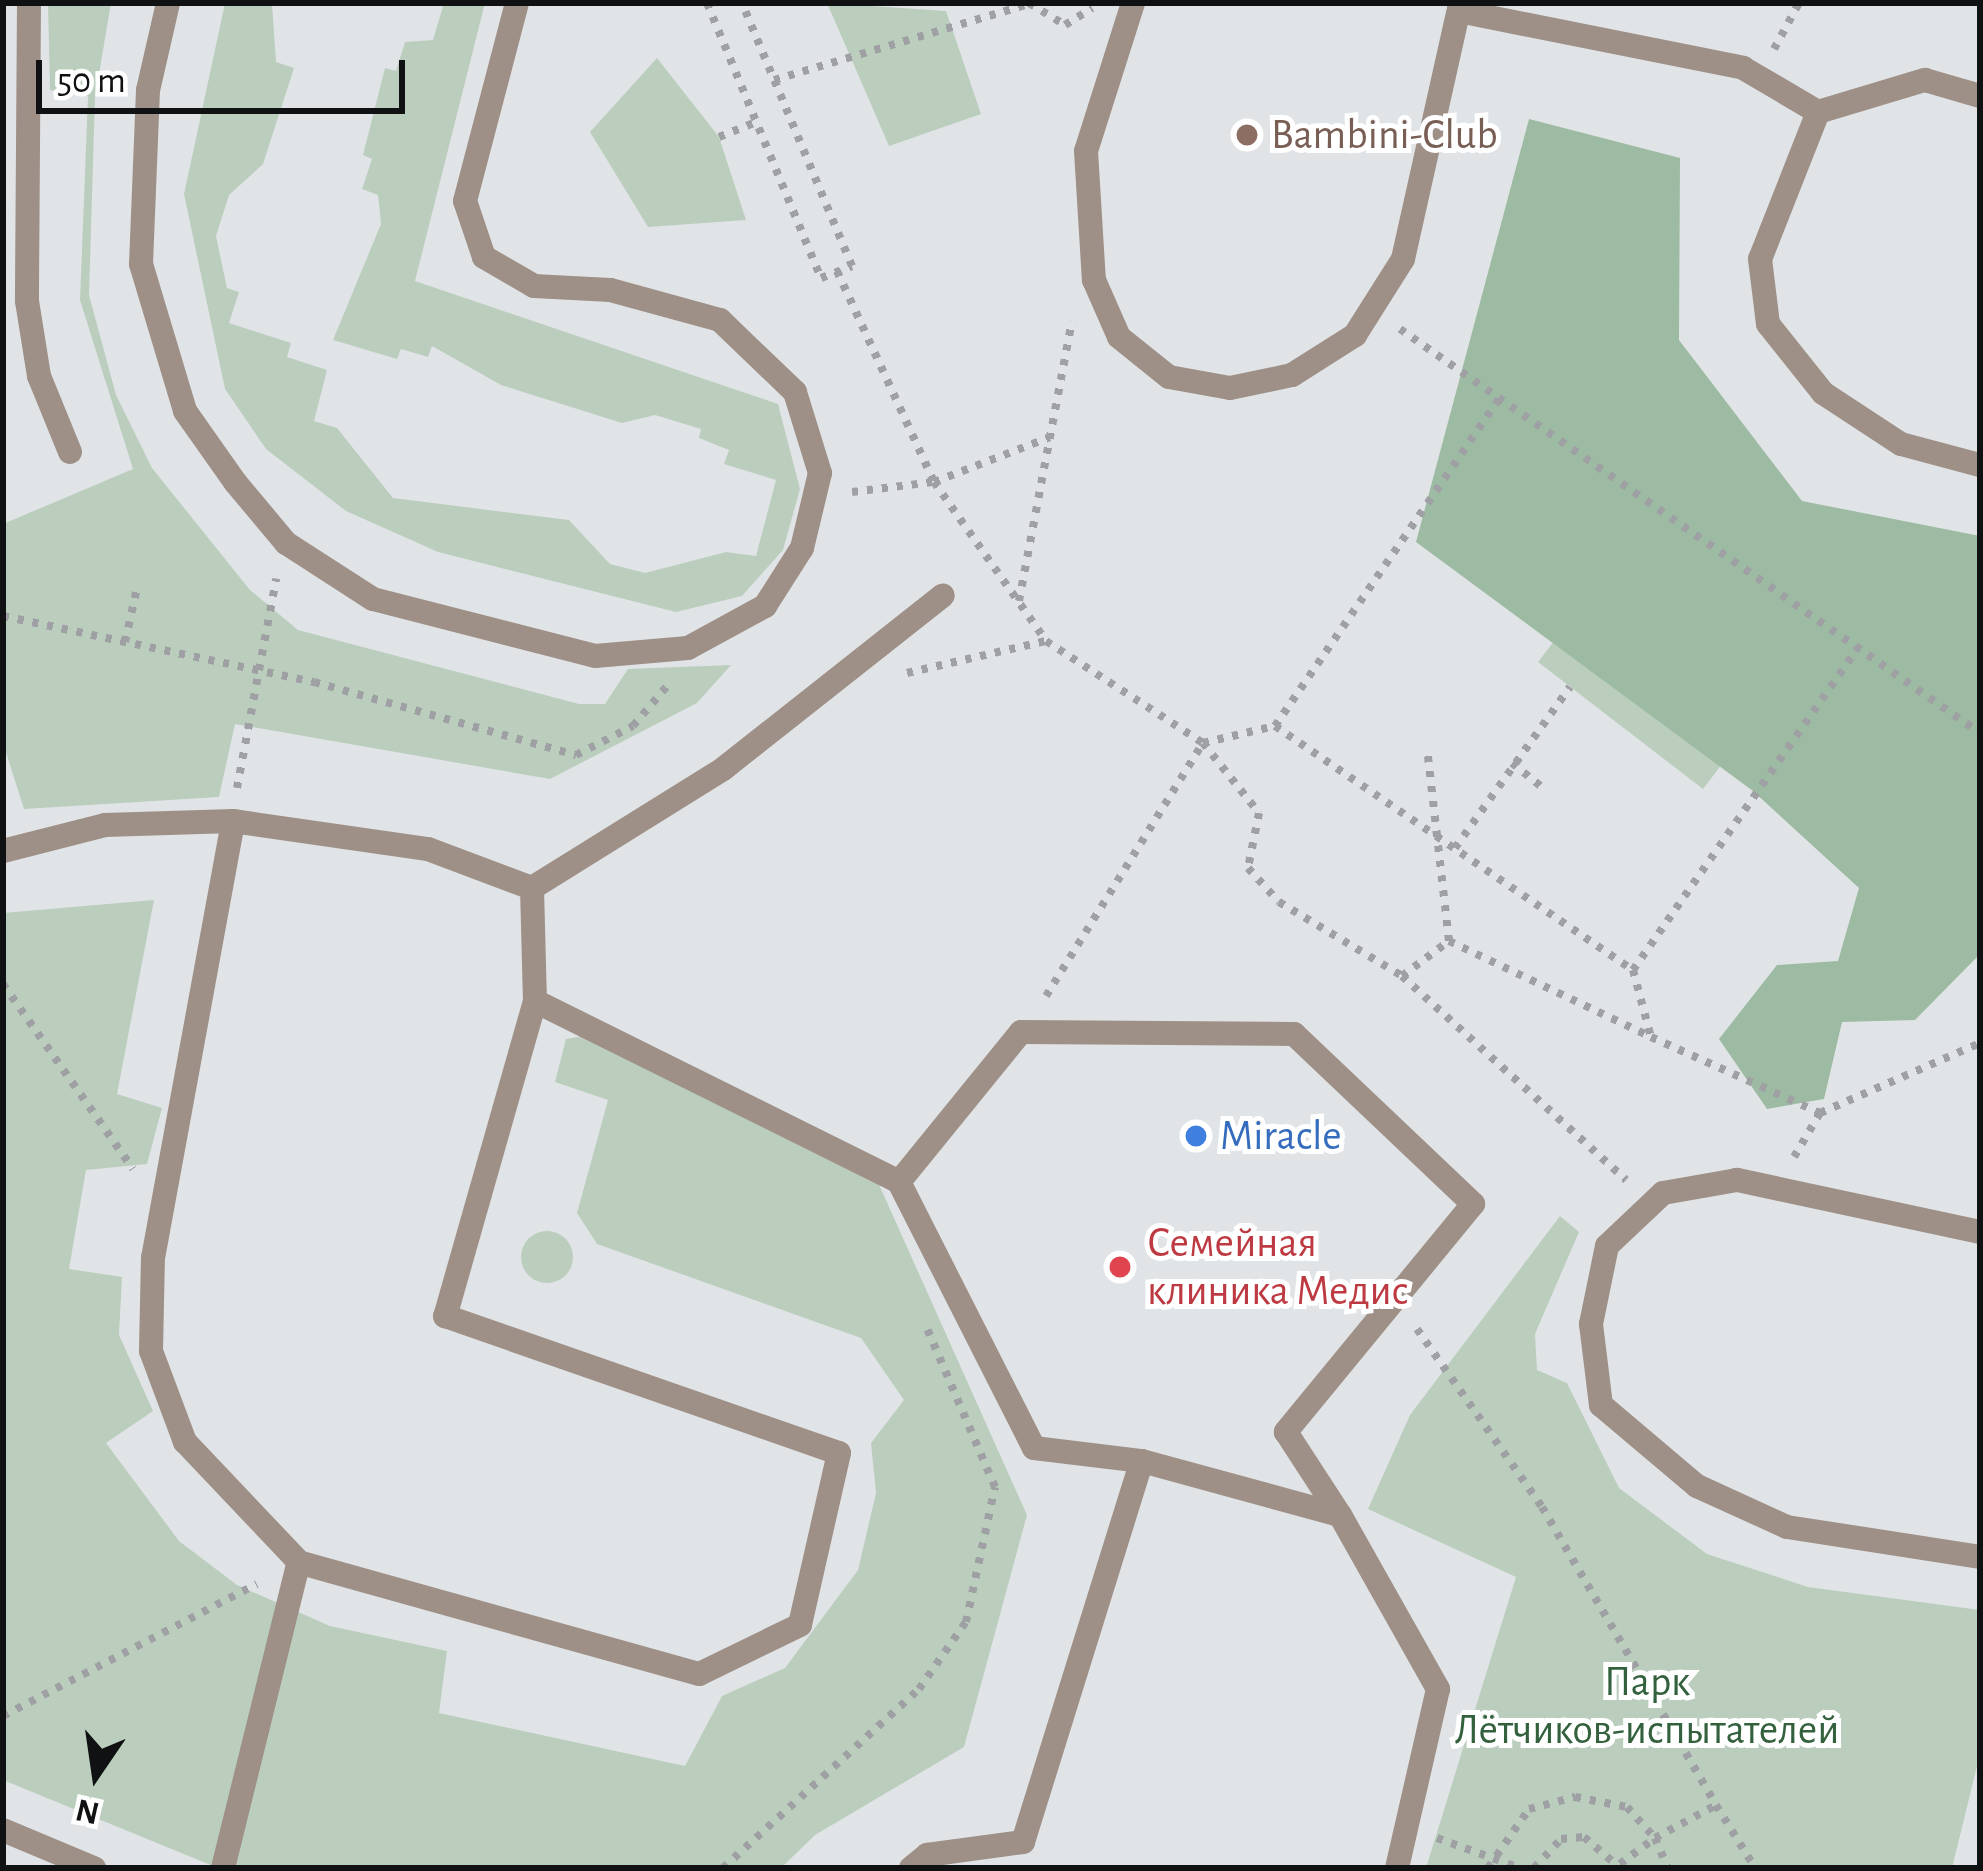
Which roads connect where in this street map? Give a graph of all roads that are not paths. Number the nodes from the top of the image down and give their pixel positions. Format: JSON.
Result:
{"nodes":[{"id":1,"x":29,"y":3,"type":"edge"},
{"id":2,"x":168,"y":3,"type":"edge"},
{"id":3,"x":517,"y":3,"type":"edge"},
{"id":4,"x":1133,"y":3,"type":"edge"},
{"id":5,"x":1460,"y":7,"type":"edge"},
{"id":6,"x":1980,"y":97,"type":"edge"},
{"id":7,"x":1818,"y":112,"type":"junction"},
{"id":8,"x":70,"y":452,"type":"dead end"},
{"id":9,"x":1980,"y":465,"type":"edge"},
{"id":10,"x":944,"y":595,"type":"dead end"},
{"id":11,"x":233,"y":821,"type":"junction"},
{"id":12,"x":3,"y":851,"type":"edge"},
{"id":13,"x":532,"y":888,"type":"junction"},
{"id":14,"x":536,"y":1001,"type":"junction"},
{"id":15,"x":899,"y":1182,"type":"junction"},
{"id":16,"x":1980,"y":1232,"type":"edge"},
{"id":17,"x":1142,"y":1461,"type":"junction"},
{"id":18,"x":1340,"y":1515,"type":"junction"},
{"id":19,"x":1980,"y":1557,"type":"edge"},
{"id":20,"x":299,"y":1562,"type":"junction"},
{"id":21,"x":3,"y":1830,"type":"edge"},
{"id":22,"x":94,"y":1868,"type":"edge"},
{"id":23,"x":224,"y":1868,"type":"edge"},
{"id":24,"x":911,"y":1868,"type":"edge"},
{"id":25,"x":1397,"y":1868,"type":"edge"}],
"edges":[{"from":1,"to":8,"type":"lane"},
{"from":2,"to":3,"type":"lane"},
{"from":4,"to":5,"type":"lane"},
{"from":5,"to":7,"type":"lane"},
{"from":6,"to":7,"type":"lane"},
{"from":7,"to":9,"type":"lane"},
{"from":10,"to":13,"type":"lane"},
{"from":11,"to":12,"type":"lane"},
{"from":11,"to":13,"type":"lane"},
{"from":11,"to":20,"type":"lane"},
{"from":13,"to":14,"type":"lane"},
{"from":14,"to":15,"type":"lane"},
{"from":14,"to":20,"type":"lane"},
{"from":15,"to":17,"type":"lane"},
{"from":15,"to":18,"type":"lane"},
{"from":16,"to":19,"type":"lane"},
{"from":17,"to":18,"type":"lane"},
{"from":17,"to":24,"type":"lane"},
{"from":18,"to":25,"type":"lane"},
{"from":20,"to":23,"type":"lane"},
{"from":21,"to":22,"type":"lane"}]}
